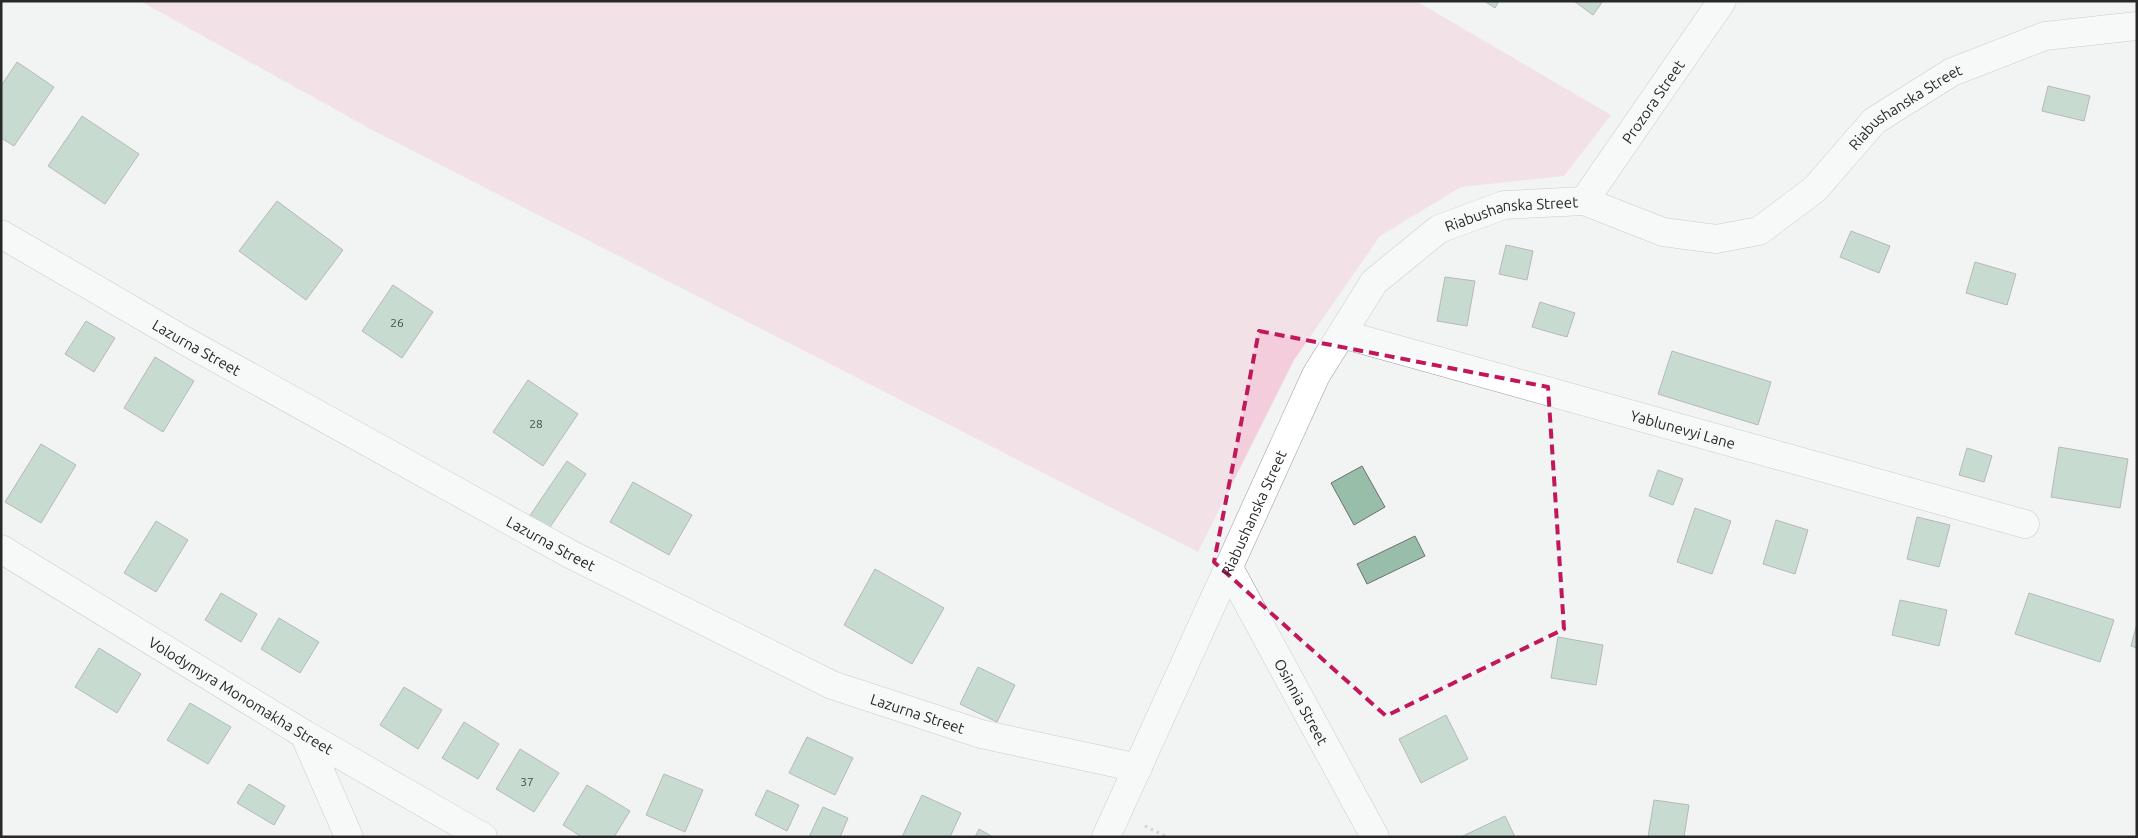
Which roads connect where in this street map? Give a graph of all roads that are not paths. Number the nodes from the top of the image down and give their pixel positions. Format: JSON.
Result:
{"nodes":[{"id":1,"x":1722,"y":1,"type":"edge"},
{"id":2,"x":2137,"y":26,"type":"edge"},
{"id":3,"x":1584,"y":201,"type":"junction"},
{"id":4,"x":1,"y":234,"type":"edge"},
{"id":5,"x":1342,"y":334,"type":"junction"},
{"id":6,"x":2025,"y":524,"type":"dead end"},
{"id":7,"x":1,"y":549,"type":"edge"},
{"id":8,"x":1229,"y":568,"type":"junction"},
{"id":9,"x":304,"y":734,"type":"junction"},
{"id":10,"x":1138,"y":768,"type":"junction"},
{"id":11,"x":349,"y":837,"type":"edge"},
{"id":12,"x":483,"y":837,"type":"edge"},
{"id":13,"x":1106,"y":837,"type":"edge"},
{"id":14,"x":1375,"y":837,"type":"edge"}],
"edges":[{"from":1,"to":3,"type":"street","name":"Prozora Street"},
{"from":2,"to":3,"type":"street","name":"Riabushanska Street"},
{"from":3,"to":5,"type":"street","name":"Riabushanska Street"},
{"from":4,"to":10,"type":"street","name":"Lazurna Street"},
{"from":5,"to":6,"type":"street","name":"Yablunevyi Lane"},
{"from":5,"to":8,"type":"street","name":"Riabushanska Street"},
{"from":7,"to":9,"type":"street","name":"Volodymyra Monomakha Street"},
{"from":8,"to":10,"type":"street","name":"Riabushanska Street"},
{"from":8,"to":14,"type":"street","name":"Osinnia Street"},
{"from":9,"to":11,"type":"street"},
{"from":9,"to":12,"type":"street","name":"Volodymyra Monomakha Street"},
{"from":10,"to":13,"type":"street","name":"Riabushanska Street"}]}
